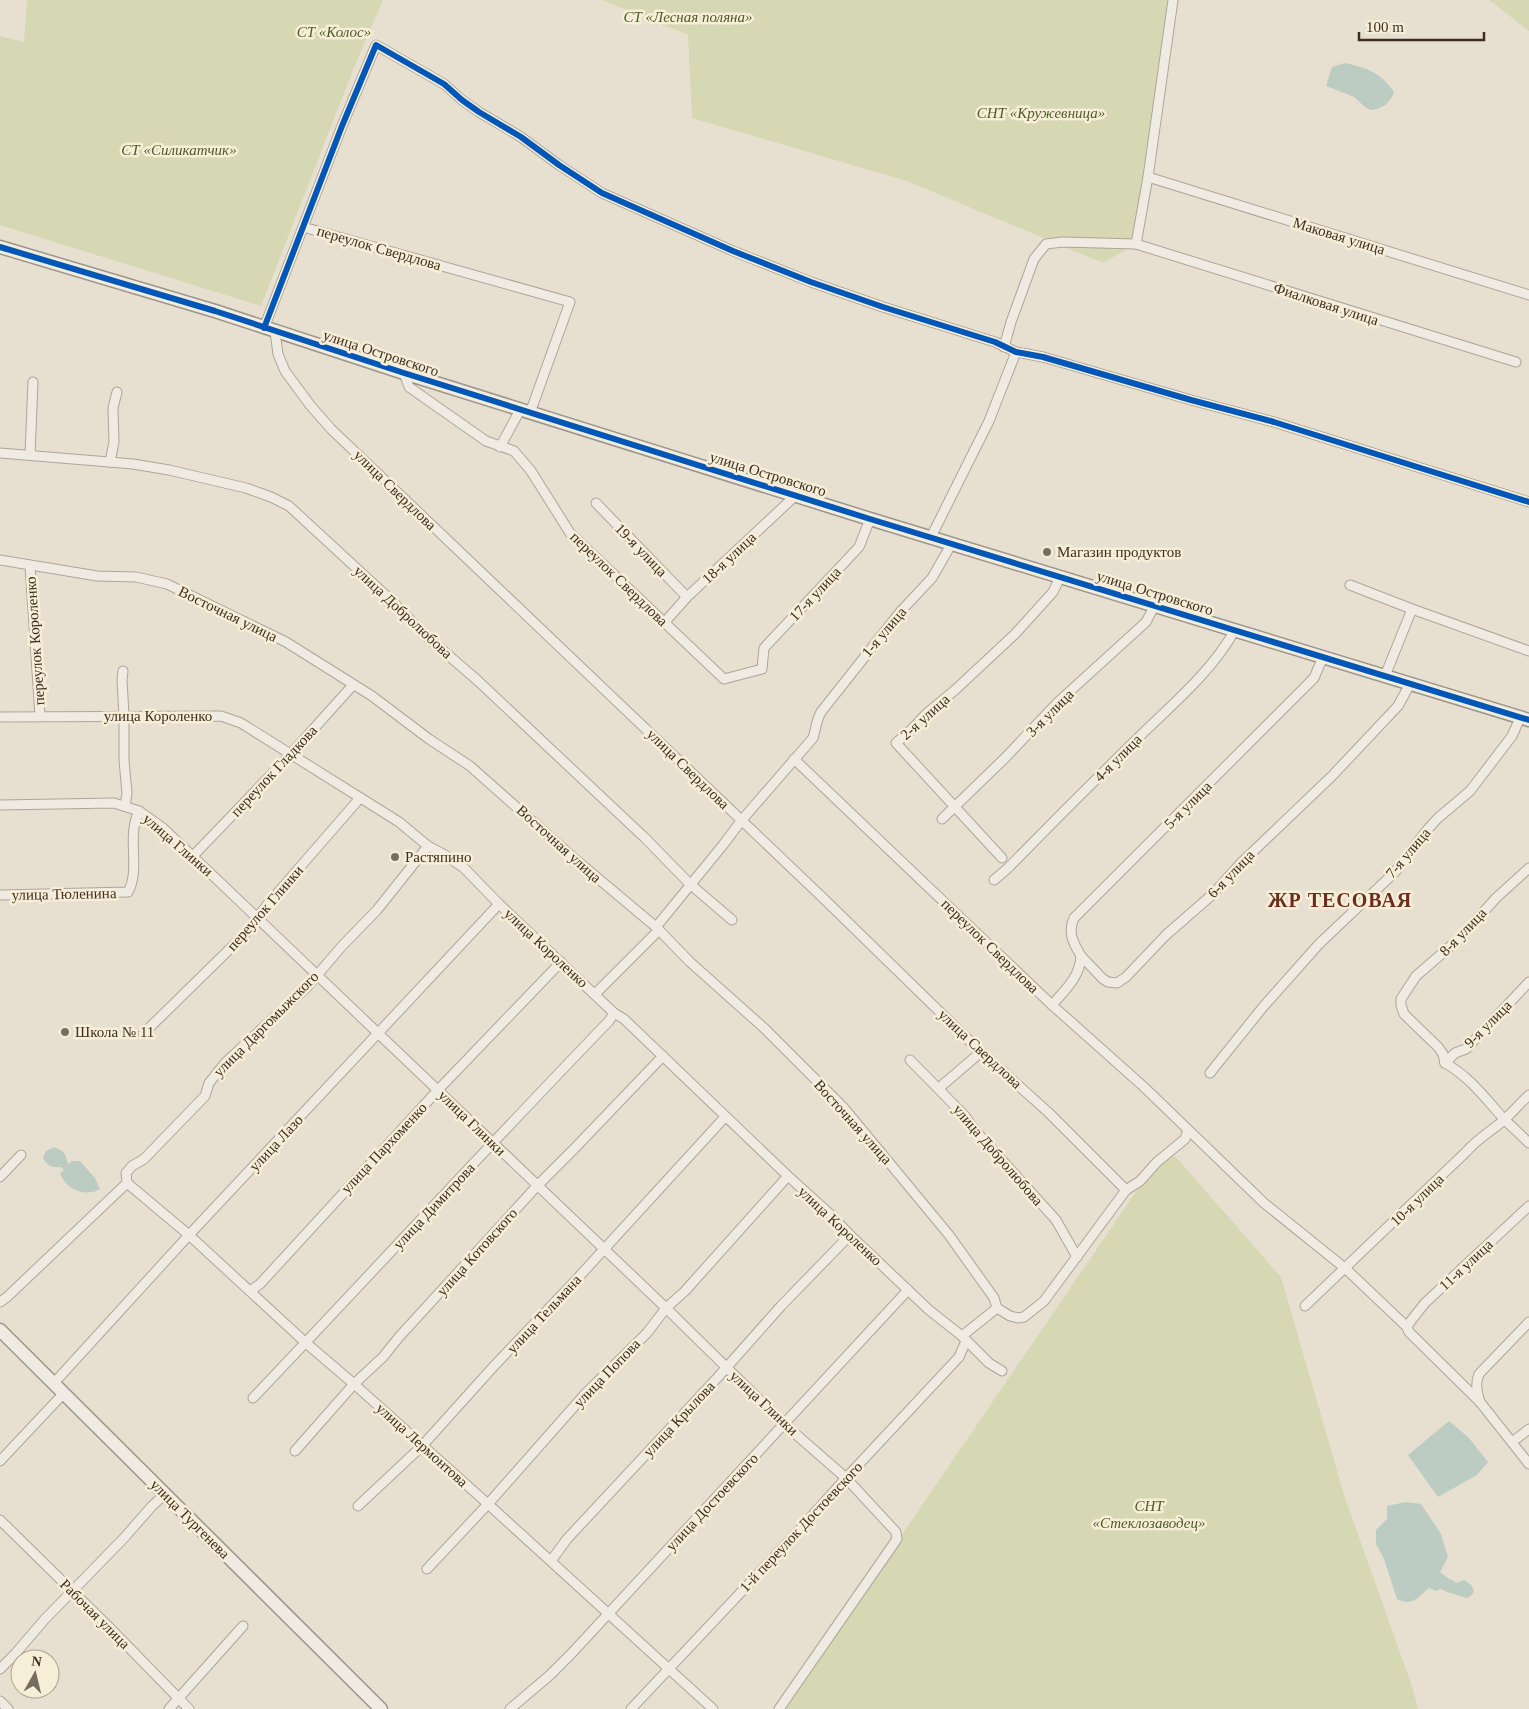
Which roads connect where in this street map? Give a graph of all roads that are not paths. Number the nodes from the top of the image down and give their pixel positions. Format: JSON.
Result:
{"nodes":[{"id":1,"x":1173,"y":0,"type":"edge"},
{"id":2,"x":1148,"y":177,"type":"junction"},
{"id":3,"x":303,"y":227,"type":"junction"},
{"id":4,"x":1136,"y":244,"type":"junction"},
{"id":5,"x":0,"y":247,"type":"edge"},
{"id":6,"x":1529,"y":295,"type":"edge"},
{"id":7,"x":270,"y":330,"type":"junction"},
{"id":8,"x":1004,"y":347,"type":"junction"},
{"id":9,"x":1016,"y":352,"type":"junction"},
{"id":10,"x":1516,"y":362,"type":"dead end"},
{"id":11,"x":404,"y":373,"type":"junction"},
{"id":12,"x":33,"y":382,"type":"dead end"},
{"id":13,"x":118,"y":392,"type":"dead end"},
{"id":14,"x":525,"y":411,"type":"junction"},
{"id":15,"x":500,"y":446,"type":"junction"},
{"id":16,"x":0,"y":453,"type":"edge"},
{"id":17,"x":30,"y":455,"type":"junction"},
{"id":18,"x":110,"y":462,"type":"junction"},
{"id":19,"x":795,"y":496,"type":"junction"},
{"id":20,"x":1529,"y":502,"type":"edge"},
{"id":21,"x":596,"y":503,"type":"dead end"},
{"id":22,"x":870,"y":519,"type":"junction"},
{"id":23,"x":931,"y":537,"type":"junction"},
{"id":24,"x":952,"y":543,"type":"junction"},
{"id":25,"x":0,"y":560,"type":"edge"},
{"id":26,"x":30,"y":566,"type":"junction"},
{"id":27,"x":1060,"y":577,"type":"junction"},
{"id":28,"x":1350,"y":585,"type":"dead end"},
{"id":29,"x":687,"y":597,"type":"junction"},
{"id":30,"x":1155,"y":606,"type":"junction"},
{"id":31,"x":1412,"y":609,"type":"junction"},
{"id":32,"x":664,"y":623,"type":"junction"},
{"id":33,"x":1235,"y":630,"type":"junction"},
{"id":34,"x":1529,"y":651,"type":"edge"},
{"id":35,"x":1323,"y":657,"type":"junction"},
{"id":36,"x":762,"y":669,"type":"joint"},
{"id":37,"x":123,"y":671,"type":"dead end"},
{"id":38,"x":1385,"y":676,"type":"junction"},
{"id":39,"x":1410,"y":684,"type":"junction"},
{"id":40,"x":353,"y":685,"type":"junction"},
{"id":41,"x":40,"y":716,"type":"junction"},
{"id":42,"x":124,"y":716,"type":"junction"},
{"id":43,"x":0,"y":717,"type":"edge"},
{"id":44,"x":1524,"y":719,"type":"edge"},
{"id":45,"x":291,"y":754,"type":"junction"},
{"id":46,"x":794,"y":759,"type":"junction"},
{"id":47,"x":360,"y":798,"type":"junction"},
{"id":48,"x":0,"y":805,"type":"edge"},
{"id":49,"x":125,"y":806,"type":"junction"},
{"id":50,"x":955,"y":807,"type":"junction"},
{"id":51,"x":139,"y":811,"type":"junction"},
{"id":52,"x":942,"y":819,"type":"dead end"},
{"id":53,"x":741,"y":821,"type":"junction"},
{"id":54,"x":428,"y":846,"type":"junction"},
{"id":55,"x":194,"y":856,"type":"junction"},
{"id":56,"x":1002,"y":858,"type":"dead end"},
{"id":57,"x":1529,"y":868,"type":"edge"},
{"id":58,"x":994,"y":880,"type":"dead end"},
{"id":59,"x":690,"y":884,"type":"junction"},
{"id":60,"x":0,"y":895,"type":"edge"},
{"id":61,"x":500,"y":904,"type":"junction"},
{"id":62,"x":258,"y":920,"type":"junction"},
{"id":63,"x":732,"y":920,"type":"dead end"},
{"id":64,"x":657,"y":929,"type":"junction"},
{"id":65,"x":1082,"y":956,"type":"junction"},
{"id":66,"x":561,"y":962,"type":"junction"},
{"id":67,"x":317,"y":974,"type":"junction"},
{"id":68,"x":1529,"y":982,"type":"edge"},
{"id":69,"x":595,"y":994,"type":"junction"},
{"id":70,"x":1052,"y":1005,"type":"junction"},
{"id":71,"x":614,"y":1013,"type":"junction"},
{"id":72,"x":378,"y":1033,"type":"junction"},
{"id":73,"x":143,"y":1034,"type":"dead end"},
{"id":74,"x":981,"y":1052,"type":"junction"},
{"id":75,"x":663,"y":1056,"type":"junction"},
{"id":76,"x":910,"y":1060,"type":"dead end"},
{"id":77,"x":1445,"y":1063,"type":"junction"},
{"id":78,"x":1210,"y":1073,"type":"dead end"},
{"id":79,"x":939,"y":1088,"type":"junction"},
{"id":80,"x":438,"y":1090,"type":"junction"},
{"id":81,"x":1529,"y":1095,"type":"edge"},
{"id":82,"x":725,"y":1117,"type":"junction"},
{"id":83,"x":1504,"y":1120,"type":"junction"},
{"id":84,"x":1188,"y":1130,"type":"junction"},
{"id":85,"x":492,"y":1142,"type":"junction"},
{"id":86,"x":1529,"y":1143,"type":"edge"},
{"id":87,"x":20,"y":1155,"type":"dead end"},
{"id":88,"x":788,"y":1176,"type":"junction"},
{"id":89,"x":0,"y":1177,"type":"edge"},
{"id":90,"x":127,"y":1183,"type":"junction"},
{"id":91,"x":537,"y":1186,"type":"junction"},
{"id":92,"x":1126,"y":1190,"type":"junction"},
{"id":93,"x":1529,"y":1206,"type":"edge"},
{"id":94,"x":189,"y":1235,"type":"junction"},
{"id":95,"x":850,"y":1235,"type":"junction"},
{"id":96,"x":603,"y":1249,"type":"junction"},
{"id":97,"x":1077,"y":1257,"type":"junction"},
{"id":98,"x":1346,"y":1269,"type":"junction"},
{"id":99,"x":250,"y":1290,"type":"junction"},
{"id":100,"x":908,"y":1290,"type":"junction"},
{"id":101,"x":0,"y":1302,"type":"edge"},
{"id":102,"x":1305,"y":1306,"type":"dead end"},
{"id":103,"x":666,"y":1308,"type":"junction"},
{"id":104,"x":997,"y":1308,"type":"junction"},
{"id":105,"x":1529,"y":1322,"type":"edge"},
{"id":106,"x":1407,"y":1327,"type":"junction"},
{"id":107,"x":0,"y":1330,"type":"edge"},
{"id":108,"x":964,"y":1338,"type":"junction"},
{"id":109,"x":306,"y":1343,"type":"junction"},
{"id":110,"x":726,"y":1367,"type":"junction"},
{"id":111,"x":1002,"y":1371,"type":"dead end"},
{"id":112,"x":54,"y":1383,"type":"junction"},
{"id":113,"x":354,"y":1384,"type":"junction"},
{"id":114,"x":64,"y":1393,"type":"junction"},
{"id":115,"x":253,"y":1398,"type":"dead end"},
{"id":116,"x":1480,"y":1402,"type":"junction"},
{"id":117,"x":783,"y":1423,"type":"junction"},
{"id":118,"x":1529,"y":1429,"type":"edge"},
{"id":119,"x":1512,"y":1442,"type":"junction"},
{"id":120,"x":422,"y":1446,"type":"junction"},
{"id":121,"x":295,"y":1451,"type":"dead end"},
{"id":122,"x":0,"y":1461,"type":"edge"},
{"id":123,"x":1529,"y":1464,"type":"edge"},
{"id":124,"x":846,"y":1478,"type":"junction"},
{"id":125,"x":165,"y":1494,"type":"junction"},
{"id":126,"x":488,"y":1504,"type":"junction"},
{"id":127,"x":358,"y":1506,"type":"dead end"},
{"id":128,"x":0,"y":1520,"type":"edge"},
{"id":129,"x":551,"y":1561,"type":"junction"},
{"id":130,"x":427,"y":1569,"type":"dead end"},
{"id":131,"x":71,"y":1591,"type":"junction"},
{"id":132,"x":608,"y":1614,"type":"junction"},
{"id":133,"x":243,"y":1626,"type":"dead end"},
{"id":134,"x":670,"y":1669,"type":"junction"},
{"id":135,"x":0,"y":1670,"type":"edge"},
{"id":136,"x":178,"y":1698,"type":"junction"},
{"id":137,"x":0,"y":1701,"type":"edge"},
{"id":138,"x":8,"y":1709,"type":"edge"},
{"id":139,"x":169,"y":1709,"type":"edge"},
{"id":140,"x":189,"y":1709,"type":"edge"},
{"id":141,"x":380,"y":1709,"type":"edge"},
{"id":142,"x":510,"y":1709,"type":"edge"},
{"id":143,"x":631,"y":1709,"type":"edge"},
{"id":144,"x":713,"y":1709,"type":"edge"},
{"id":145,"x":779,"y":1709,"type":"edge"}],
"edges":[{"from":1,"to":2,"type":"street"},
{"from":2,"to":4,"type":"street"},
{"from":2,"to":6,"type":"street","name":"Маковая улица"},
{"from":3,"to":7,"type":"street"},
{"from":3,"to":8,"type":"street"},
{"from":3,"to":14,"type":"street","name":"переулок Свердлова"},
{"from":4,"to":8,"type":"street","name":"Фиалковая улица"},
{"from":4,"to":10,"type":"street","name":"Фиалковая улица"},
{"from":5,"to":7,"type":"street","name":"улица Островского"},
{"from":7,"to":11,"type":"street","name":"улица Островского"},
{"from":7,"to":53,"type":"street","name":"улица Свердлова"},
{"from":8,"to":9,"type":"street"},
{"from":9,"to":20,"type":"street"},
{"from":9,"to":23,"type":"street"},
{"from":11,"to":14,"type":"street","name":"улица Островского"},
{"from":11,"to":15,"type":"street","name":"переулок Свердлова"},
{"from":12,"to":17,"type":"street"},
{"from":13,"to":18,"type":"street"},
{"from":14,"to":15,"type":"street"},
{"from":14,"to":19,"type":"street","name":"улица Островского"},
{"from":15,"to":32,"type":"street","name":"переулок Свердлова"},
{"from":16,"to":17,"type":"street","name":"улица Добролюбова"},
{"from":17,"to":18,"type":"street","name":"улица Добролюбова"},
{"from":18,"to":59,"type":"street","name":"улица Добролюбова"},
{"from":19,"to":22,"type":"street","name":"улица Островского"},
{"from":19,"to":29,"type":"street","name":"18-я улица"},
{"from":21,"to":29,"type":"street","name":"19-я улица"},
{"from":22,"to":23,"type":"street","name":"улица Островского"},
{"from":22,"to":36,"type":"street","name":"17-я улица"},
{"from":23,"to":24,"type":"street","name":"улица Островского"},
{"from":24,"to":27,"type":"street","name":"улица Островского"},
{"from":24,"to":46,"type":"street","name":"1-я улица"},
{"from":25,"to":26,"type":"street","name":"Восточная улица"},
{"from":26,"to":40,"type":"street","name":"Восточная улица"},
{"from":26,"to":41,"type":"street","name":"переулок Короленко"},
{"from":27,"to":30,"type":"street","name":"улица Островского"},
{"from":27,"to":50,"type":"street","name":"2-я улица"},
{"from":28,"to":31,"type":"street"},
{"from":29,"to":32,"type":"street","name":"18-я улица"},
{"from":30,"to":33,"type":"street","name":"улица Островского"},
{"from":30,"to":50,"type":"street","name":"3-я улица"},
{"from":31,"to":34,"type":"street"},
{"from":31,"to":38,"type":"street"},
{"from":32,"to":36,"type":"street","name":"переулок Свердлова"},
{"from":33,"to":35,"type":"street","name":"улица Островского"},
{"from":33,"to":58,"type":"street","name":"4-я улица"},
{"from":35,"to":38,"type":"street","name":"улица Островского"},
{"from":35,"to":65,"type":"street","name":"5-я улица"},
{"from":37,"to":42,"type":"street"},
{"from":38,"to":39,"type":"street","name":"улица Островского"},
{"from":39,"to":44,"type":"street","name":"улица Островского"},
{"from":39,"to":65,"type":"street","name":"6-я улица"},
{"from":40,"to":45,"type":"street","name":"переулок Гладкова"},
{"from":40,"to":64,"type":"street","name":"Восточная улица"},
{"from":41,"to":42,"type":"street","name":"улица Короленко"},
{"from":41,"to":43,"type":"street","name":"улица Короленко"},
{"from":42,"to":45,"type":"street","name":"улица Короленко"},
{"from":42,"to":49,"type":"street"},
{"from":44,"to":78,"type":"street","name":"7-я улица"},
{"from":45,"to":47,"type":"street","name":"улица Короленко"},
{"from":45,"to":55,"type":"street","name":"переулок Гладкова"},
{"from":46,"to":53,"type":"street","name":"1-я улица"},
{"from":46,"to":70,"type":"street","name":"переулок Свердлова"},
{"from":47,"to":54,"type":"street","name":"улица Короленко"},
{"from":47,"to":62,"type":"street","name":"переулок Глинки"},
{"from":48,"to":49,"type":"street","name":"улица Глинки"},
{"from":49,"to":51,"type":"street","name":"улица Глинки"},
{"from":50,"to":52,"type":"street","name":"3-я улица"},
{"from":50,"to":56,"type":"street","name":"2-я улица"},
{"from":51,"to":55,"type":"street","name":"улица Глинки"},
{"from":51,"to":60,"type":"street","name":"улица Тюленина"},
{"from":53,"to":59,"type":"street","name":"1-я улица"},
{"from":53,"to":74,"type":"street","name":"улица Свердлова"},
{"from":54,"to":61,"type":"street","name":"улица Короленко"},
{"from":54,"to":67,"type":"street","name":"улица Даргомыжского"},
{"from":55,"to":62,"type":"street","name":"улица Глинки"},
{"from":57,"to":77,"type":"street","name":"8-я улица"},
{"from":59,"to":63,"type":"street","name":"улица Добролюбова"},
{"from":59,"to":64,"type":"street","name":"1-я улица"},
{"from":61,"to":66,"type":"street","name":"улица Короленко"},
{"from":61,"to":72,"type":"street","name":"улица Лазо"},
{"from":62,"to":67,"type":"street","name":"улица Глинки"},
{"from":62,"to":73,"type":"street","name":"переулок Глинки"},
{"from":64,"to":69,"type":"street","name":"1-я улица"},
{"from":64,"to":104,"type":"street","name":"Восточная улица"},
{"from":65,"to":70,"type":"street"},
{"from":66,"to":69,"type":"street","name":"улица Короленко"},
{"from":66,"to":80,"type":"street","name":"улица Пархоменко"},
{"from":67,"to":72,"type":"street","name":"улица Глинки"},
{"from":67,"to":90,"type":"street","name":"улица Даргомыжского"},
{"from":68,"to":77,"type":"street","name":"9-я улица"},
{"from":69,"to":71,"type":"street","name":"улица Короленко"},
{"from":70,"to":84,"type":"street","name":"переулок Свердлова"},
{"from":71,"to":75,"type":"street","name":"улица Короленко"},
{"from":71,"to":85,"type":"street","name":"улица Димитрова"},
{"from":72,"to":80,"type":"street","name":"улица Глинки"},
{"from":72,"to":94,"type":"street","name":"улица Лазо"},
{"from":74,"to":79,"type":"street"},
{"from":74,"to":92,"type":"street","name":"улица Свердлова"},
{"from":75,"to":82,"type":"street","name":"улица Короленко"},
{"from":75,"to":91,"type":"street","name":"улица Котовского"},
{"from":76,"to":79,"type":"street","name":"улица Добролюбова"},
{"from":77,"to":83,"type":"street"},
{"from":79,"to":97,"type":"street","name":"улица Добролюбова"},
{"from":80,"to":85,"type":"street","name":"улица Глинки"},
{"from":80,"to":99,"type":"street","name":"улица Пархоменко"},
{"from":81,"to":83,"type":"street","name":"10-я улица"},
{"from":82,"to":88,"type":"street","name":"улица Короленко"},
{"from":82,"to":96,"type":"street","name":"улица Тельмана"},
{"from":83,"to":86,"type":"street"},
{"from":83,"to":98,"type":"street","name":"10-я улица"},
{"from":84,"to":92,"type":"street"},
{"from":84,"to":98,"type":"street","name":"переулок Свердлова"},
{"from":85,"to":91,"type":"street","name":"улица Глинки"},
{"from":85,"to":109,"type":"street","name":"улица Димитрова"},
{"from":87,"to":89,"type":"street"},
{"from":88,"to":95,"type":"street","name":"улица Короленко"},
{"from":88,"to":103,"type":"street","name":"улица Попова"},
{"from":90,"to":94,"type":"street","name":"улица Лермонтова"},
{"from":90,"to":101,"type":"street","name":"улица Даргомыжского"},
{"from":91,"to":96,"type":"street","name":"улица Глинки"},
{"from":91,"to":113,"type":"street","name":"улица Котовского"},
{"from":92,"to":97,"type":"street"},
{"from":93,"to":106,"type":"street","name":"11-я улица"},
{"from":94,"to":99,"type":"street","name":"улица Лермонтова"},
{"from":94,"to":112,"type":"street","name":"улица Лазо"},
{"from":95,"to":100,"type":"street","name":"улица Короленко"},
{"from":95,"to":110,"type":"street","name":"улица Крылова"},
{"from":96,"to":103,"type":"street","name":"улица Глинки"},
{"from":96,"to":120,"type":"street","name":"улица Тельмана"},
{"from":97,"to":104,"type":"street"},
{"from":98,"to":102,"type":"street","name":"10-я улица"},
{"from":98,"to":106,"type":"street","name":"переулок Свердлова"},
{"from":99,"to":109,"type":"street","name":"улица Лермонтова"},
{"from":100,"to":108,"type":"street","name":"улица Короленко"},
{"from":100,"to":117,"type":"street","name":"улица Достоевского"},
{"from":103,"to":110,"type":"street","name":"улица Глинки"},
{"from":103,"to":126,"type":"street","name":"улица Попова"},
{"from":104,"to":108,"type":"street","name":"1-й переулок Достоевского"},
{"from":105,"to":116,"type":"street"},
{"from":106,"to":116,"type":"street","name":"переулок Свердлова"},
{"from":107,"to":112,"type":"street","name":"улица Тургенева"},
{"from":108,"to":111,"type":"street","name":"улица Короленко"},
{"from":108,"to":124,"type":"street","name":"1-й переулок Достоевского"},
{"from":109,"to":113,"type":"street","name":"улица Лермонтова"},
{"from":109,"to":115,"type":"street","name":"улица Димитрова"},
{"from":110,"to":117,"type":"street","name":"улица Глинки"},
{"from":110,"to":129,"type":"street","name":"улица Крылова"},
{"from":112,"to":114,"type":"street","name":"улица Тургенева"},
{"from":113,"to":120,"type":"street","name":"улица Лермонтова"},
{"from":113,"to":121,"type":"street","name":"улица Котовского"},
{"from":114,"to":122,"type":"street"},
{"from":114,"to":125,"type":"street","name":"улица Тургенева"},
{"from":116,"to":119,"type":"street","name":"переулок Свердлова"},
{"from":117,"to":124,"type":"street","name":"улица Глинки"},
{"from":117,"to":132,"type":"street","name":"улица Достоевского"},
{"from":118,"to":119,"type":"street"},
{"from":119,"to":123,"type":"street","name":"переулок Свердлова"},
{"from":120,"to":126,"type":"street","name":"улица Лермонтова"},
{"from":120,"to":127,"type":"street","name":"улица Тельмана"},
{"from":124,"to":134,"type":"street","name":"1-й переулок Достоевского"},
{"from":124,"to":145,"type":"street","name":"улица Глинки"},
{"from":125,"to":131,"type":"street"},
{"from":125,"to":141,"type":"street","name":"улица Тургенева"},
{"from":126,"to":129,"type":"street","name":"улица Лермонтова"},
{"from":126,"to":130,"type":"street","name":"улица Попова"},
{"from":128,"to":131,"type":"street","name":"Рабочая улица"},
{"from":129,"to":132,"type":"street","name":"улица Лермонтова"},
{"from":131,"to":135,"type":"street"},
{"from":131,"to":136,"type":"street","name":"Рабочая улица"},
{"from":132,"to":134,"type":"street","name":"улица Лермонтова"},
{"from":132,"to":142,"type":"street","name":"улица Достоевского"},
{"from":133,"to":136,"type":"street"},
{"from":134,"to":143,"type":"street","name":"1-й переулок Достоевского"},
{"from":134,"to":144,"type":"street","name":"улица Лермонтова"},
{"from":136,"to":139,"type":"street"},
{"from":136,"to":140,"type":"street","name":"Рабочая улица"},
{"from":137,"to":138,"type":"street"}]}
